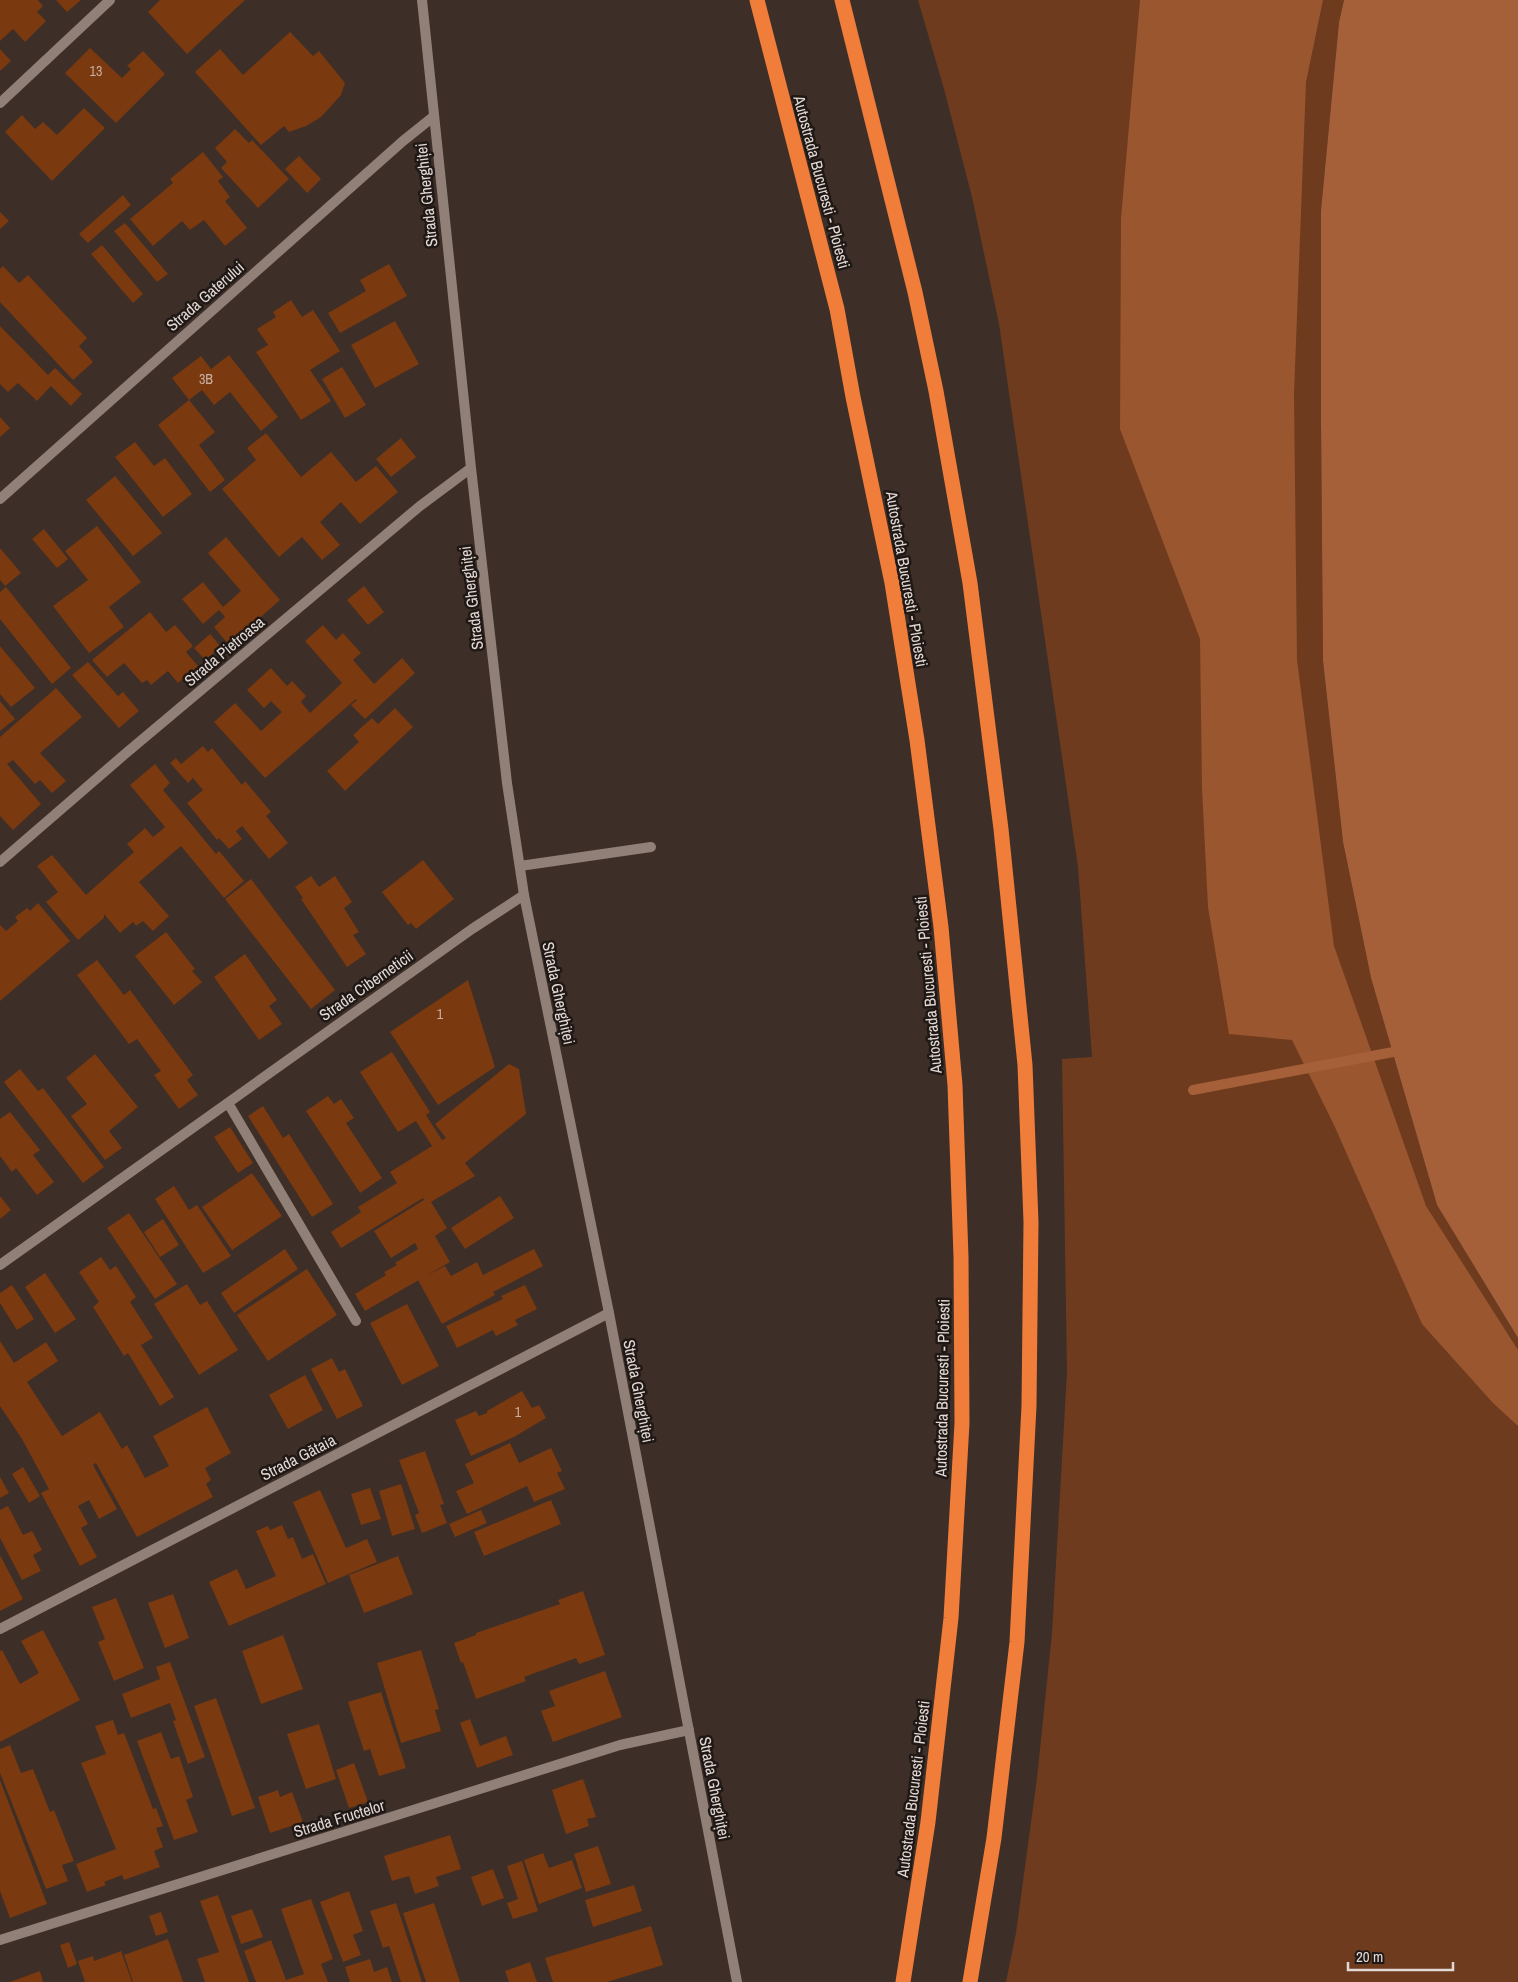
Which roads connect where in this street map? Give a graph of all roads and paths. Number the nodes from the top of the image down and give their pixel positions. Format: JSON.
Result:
{"nodes":[{"id":1,"x":110,"y":0,"type":"edge"},
{"id":2,"x":422,"y":0,"type":"edge"},
{"id":3,"x":757,"y":0,"type":"edge"},
{"id":4,"x":842,"y":0,"type":"edge"},
{"id":5,"x":0,"y":103,"type":"edge"},
{"id":6,"x":433,"y":117,"type":"junction"},
{"id":7,"x":471,"y":468,"type":"junction"},
{"id":8,"x":0,"y":499,"type":"edge"},
{"id":9,"x":651,"y":847,"type":"dead end"},
{"id":10,"x":0,"y":862,"type":"edge"},
{"id":11,"x":520,"y":866,"type":"junction"},
{"id":12,"x":524,"y":895,"type":"junction"},
{"id":13,"x":228,"y":1103,"type":"junction"},
{"id":14,"x":0,"y":1265,"type":"edge"},
{"id":15,"x":609,"y":1313,"type":"junction"},
{"id":16,"x":356,"y":1321,"type":"dead end"},
{"id":17,"x":0,"y":1629,"type":"edge"},
{"id":18,"x":689,"y":1730,"type":"junction"},
{"id":19,"x":0,"y":1940,"type":"edge"},
{"id":20,"x":737,"y":1982,"type":"edge"},
{"id":21,"x":903,"y":1982,"type":"edge"},
{"id":22,"x":970,"y":1982,"type":"edge"}],
"edges":[{"from":1,"to":5,"type":"street"},
{"from":2,"to":6,"type":"street","name":"Strada Gherghiței"},
{"from":3,"to":21,"type":"highway","name":"Autostrada Bucuresti - Ploiesti"},
{"from":4,"to":22,"type":"highway"},
{"from":6,"to":7,"type":"street","name":"Strada Gherghiței"},
{"from":6,"to":8,"type":"street","name":"Strada Gaterului"},
{"from":7,"to":10,"type":"street","name":"Strada Pietroasa"},
{"from":7,"to":11,"type":"street","name":"Strada Gherghiței"},
{"from":9,"to":11,"type":"street"},
{"from":11,"to":12,"type":"street","name":"Strada Gherghiței"},
{"from":12,"to":13,"type":"street","name":"Strada Ciberneticii"},
{"from":12,"to":15,"type":"street","name":"Strada Gherghiței"},
{"from":13,"to":14,"type":"street","name":"Strada Ciberneticii"},
{"from":13,"to":16,"type":"street"},
{"from":15,"to":17,"type":"street","name":"Strada Gătaia"},
{"from":15,"to":18,"type":"street","name":"Strada Gherghiței"},
{"from":18,"to":19,"type":"street","name":"Strada Fructelor"},
{"from":18,"to":20,"type":"street","name":"Strada Gherghiței"}]}
